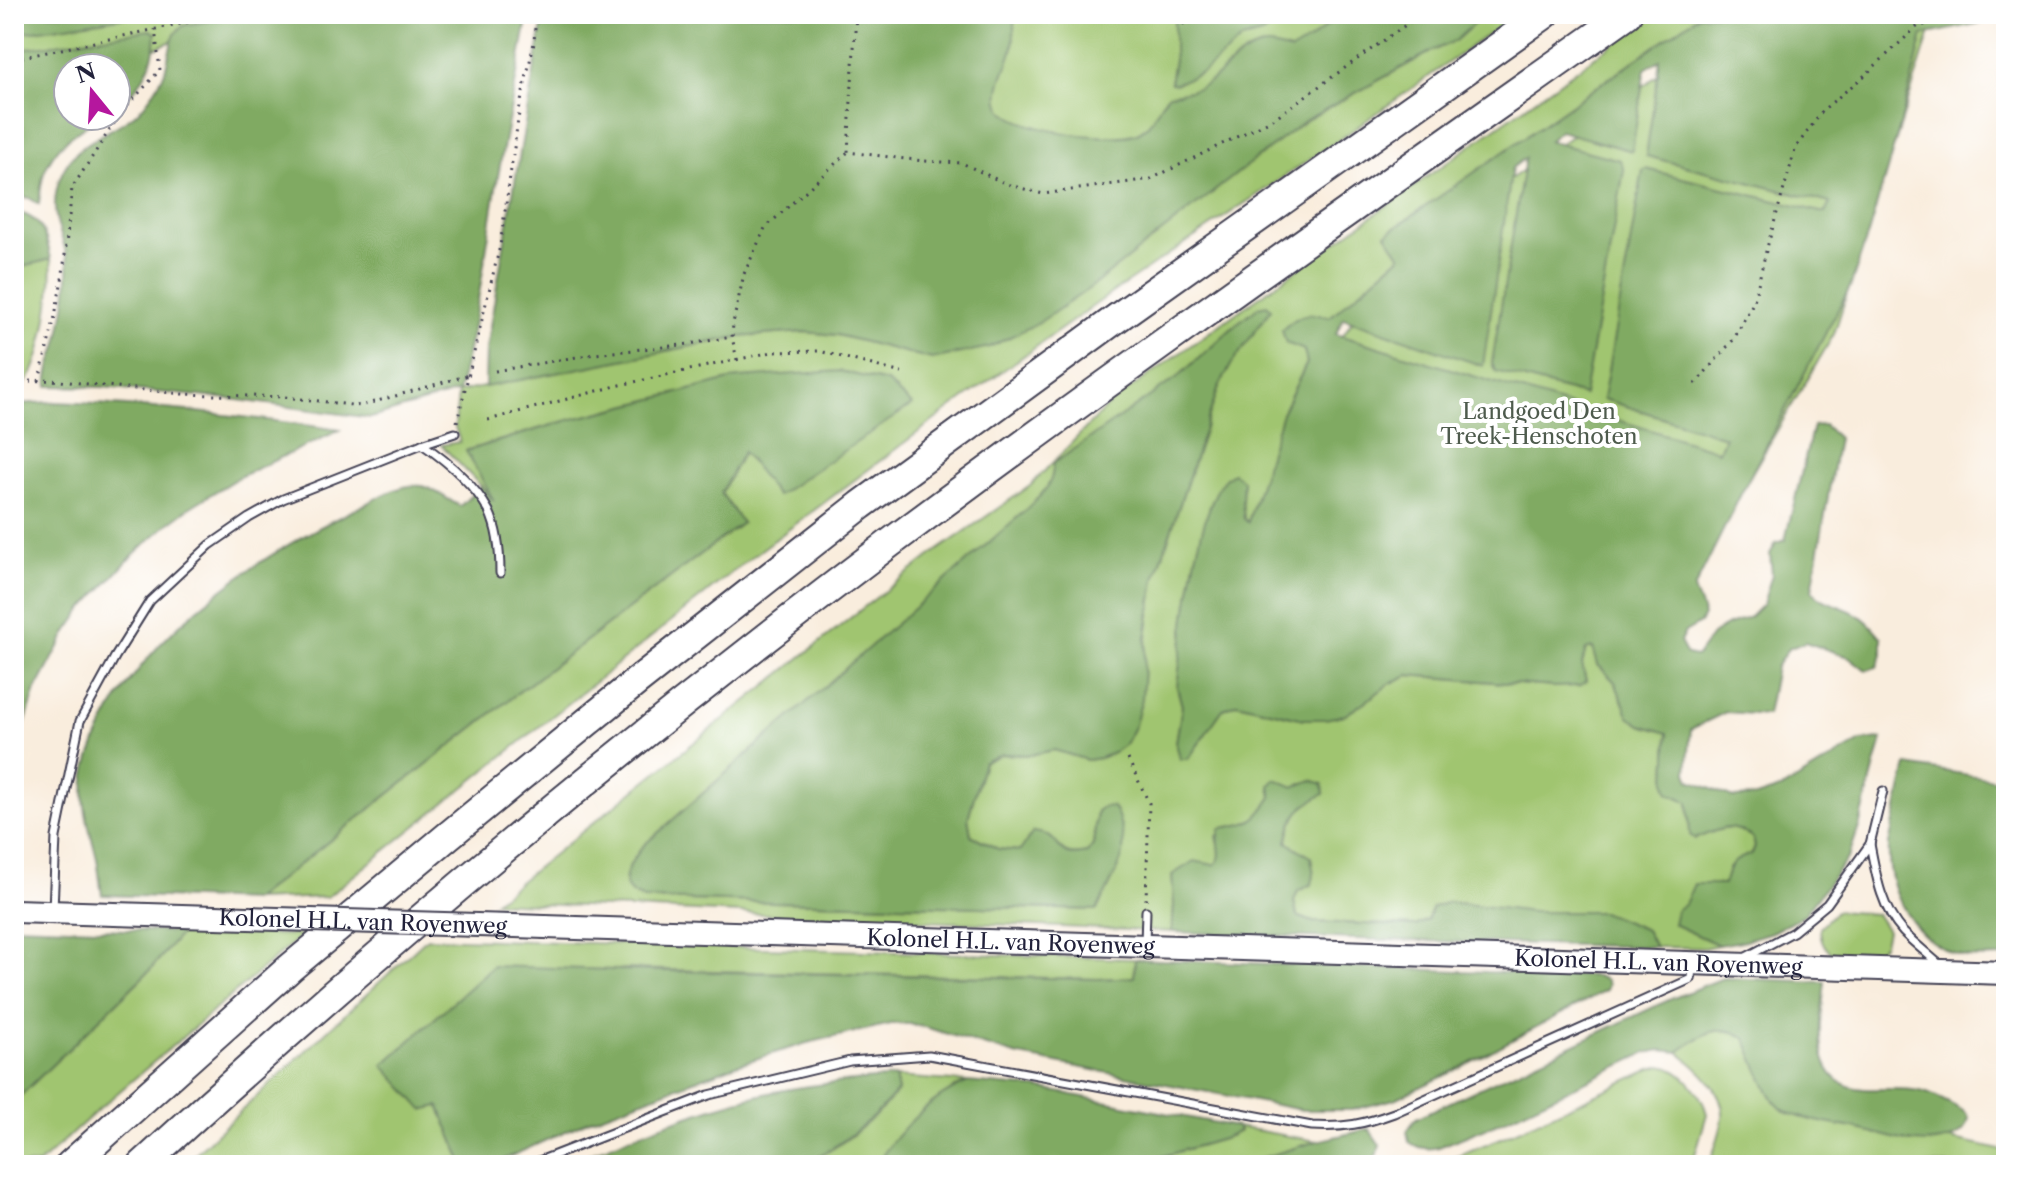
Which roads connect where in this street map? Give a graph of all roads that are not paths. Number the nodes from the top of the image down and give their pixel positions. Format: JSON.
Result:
{"nodes":[{"id":1,"x":1545,"y":14,"type":"edge"},
{"id":2,"x":1627,"y":14,"type":"edge"},
{"id":3,"x":455,"y":433,"type":"road end"},
{"id":4,"x":422,"y":444,"type":"junction"},
{"id":5,"x":500,"y":573,"type":"dead end"},
{"id":6,"x":1883,"y":791,"type":"dead end"},
{"id":7,"x":1870,"y":844,"type":"junction"},
{"id":8,"x":14,"y":911,"type":"edge"},
{"id":9,"x":1146,"y":911,"type":"road end"},
{"id":10,"x":53,"y":913,"type":"junction"},
{"id":11,"x":1144,"y":946,"type":"junction"},
{"id":12,"x":1692,"y":963,"type":"junction"},
{"id":13,"x":1733,"y":964,"type":"junction"},
{"id":14,"x":1947,"y":971,"type":"junction"},
{"id":15,"x":2006,"y":973,"type":"edge"},
{"id":16,"x":70,"y":1165,"type":"edge"},
{"id":17,"x":142,"y":1165,"type":"edge"},
{"id":18,"x":529,"y":1165,"type":"edge"}],
"edges":[{"from":1,"to":16,"type":"highway"},
{"from":2,"to":17,"type":"highway"},
{"from":3,"to":4,"type":"lane"},
{"from":4,"to":5,"type":"lane"},
{"from":4,"to":10,"type":"lane"},
{"from":6,"to":7,"type":"lane"},
{"from":7,"to":13,"type":"lane"},
{"from":7,"to":14,"type":"lane"},
{"from":8,"to":10,"type":"street","name":"Kolonel H.L. van Royenweg"},
{"from":9,"to":11,"type":"lane"},
{"from":10,"to":11,"type":"street","name":"Kolonel H.L. van Royenweg","bridge":true},
{"from":11,"to":12,"type":"street","name":"Kolonel H.L. van Royenweg"},
{"from":12,"to":13,"type":"street","name":"Kolonel H.L. van Royenweg"},
{"from":12,"to":18,"type":"lane"},
{"from":13,"to":14,"type":"street","name":"Kolonel H.L. van Royenweg"},
{"from":14,"to":15,"type":"street","name":"Kolonel H.L. van Royenweg"}]}
